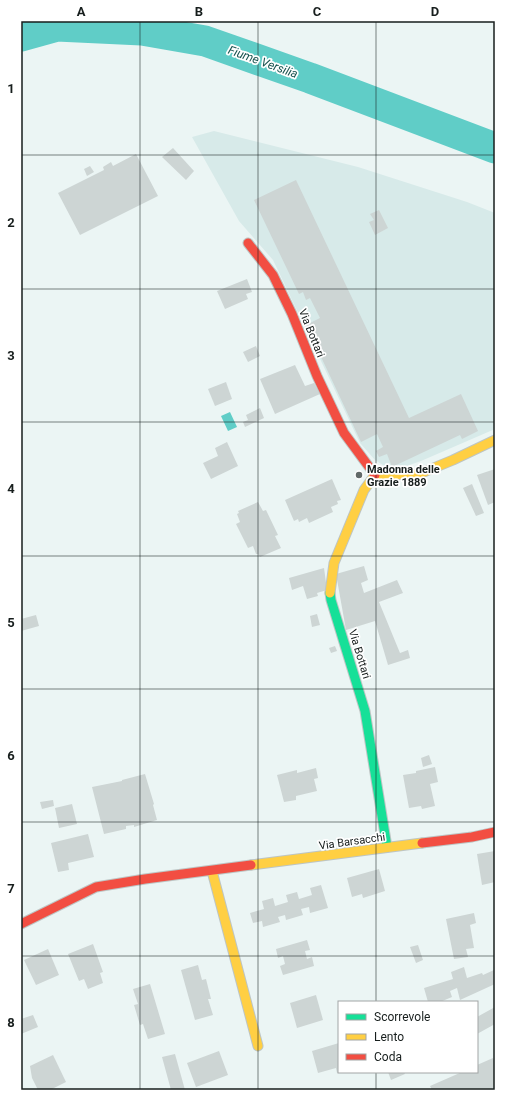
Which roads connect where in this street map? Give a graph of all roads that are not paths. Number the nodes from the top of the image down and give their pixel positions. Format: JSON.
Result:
{"nodes":[{"id":1,"x":248,"y":243,"type":"dead end"},
{"id":2,"x":495,"y":440,"type":"edge"},
{"id":3,"x":375,"y":475,"type":"junction"},
{"id":4,"x":495,"y":832,"type":"edge"},
{"id":5,"x":387,"y":847,"type":"junction"},
{"id":6,"x":212,"y":871,"type":"junction"},
{"id":7,"x":21,"y":924,"type":"edge"},
{"id":8,"x":258,"y":1046,"type":"dead end"}],
"edges":[{"from":1,"to":3,"type":"street","name":"Via Bottari"},
{"from":2,"to":3,"type":"street"},
{"from":3,"to":5,"type":"street","name":"Via Bottari"},
{"from":4,"to":5,"type":"street","name":"Via Barsacchi"},
{"from":5,"to":6,"type":"street","name":"Via Barsacchi"},
{"from":6,"to":7,"type":"street","name":"Via Barsacchi"},
{"from":6,"to":8,"type":"street"}]}
